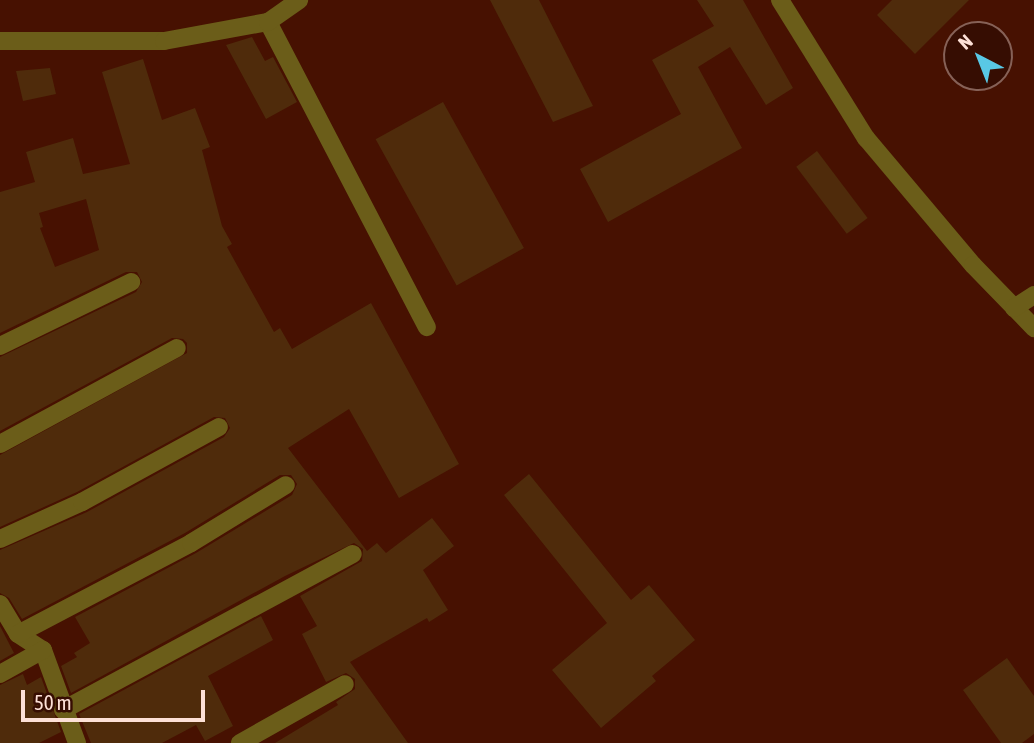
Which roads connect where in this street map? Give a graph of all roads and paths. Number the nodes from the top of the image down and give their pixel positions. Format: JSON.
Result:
{"nodes":[{"id":1,"x":299,"y":0,"type":"edge"},
{"id":2,"x":780,"y":0,"type":"edge"},
{"id":3,"x":268,"y":22,"type":"junction"},
{"id":4,"x":0,"y":41,"type":"edge"},
{"id":5,"x":131,"y":282,"type":"dead end"},
{"id":6,"x":1034,"y":295,"type":"edge"},
{"id":7,"x":1014,"y":309,"type":"junction"},
{"id":8,"x":427,"y":327,"type":"dead end"},
{"id":9,"x":1034,"y":328,"type":"edge"},
{"id":10,"x":0,"y":346,"type":"edge"},
{"id":11,"x":177,"y":348,"type":"dead end"},
{"id":12,"x":219,"y":427,"type":"dead end"},
{"id":13,"x":0,"y":444,"type":"edge"},
{"id":14,"x":286,"y":485,"type":"dead end"},
{"id":15,"x":0,"y":539,"type":"edge"},
{"id":16,"x":353,"y":554,"type":"dead end"},
{"id":17,"x":0,"y":604,"type":"edge"},
{"id":18,"x":18,"y":634,"type":"junction"},
{"id":19,"x":43,"y":650,"type":"junction"},
{"id":20,"x":0,"y":674,"type":"edge"},
{"id":21,"x":345,"y":684,"type":"dead end"},
{"id":22,"x":63,"y":710,"type":"junction"},
{"id":23,"x":77,"y":743,"type":"edge"},
{"id":24,"x":240,"y":743,"type":"edge"}],
"edges":[{"from":1,"to":3,"type":"street"},
{"from":2,"to":7,"type":"street"},
{"from":3,"to":4,"type":"street"},
{"from":3,"to":8,"type":"street"},
{"from":5,"to":10,"type":"street"},
{"from":6,"to":7,"type":"street"},
{"from":7,"to":9,"type":"street"},
{"from":11,"to":13,"type":"street"},
{"from":12,"to":15,"type":"street"},
{"from":14,"to":18,"type":"street"},
{"from":16,"to":22,"type":"street"},
{"from":17,"to":18,"type":"street"},
{"from":18,"to":19,"type":"street"},
{"from":19,"to":20,"type":"street"},
{"from":19,"to":22,"type":"street"},
{"from":21,"to":24,"type":"street"},
{"from":22,"to":23,"type":"street"}]}
